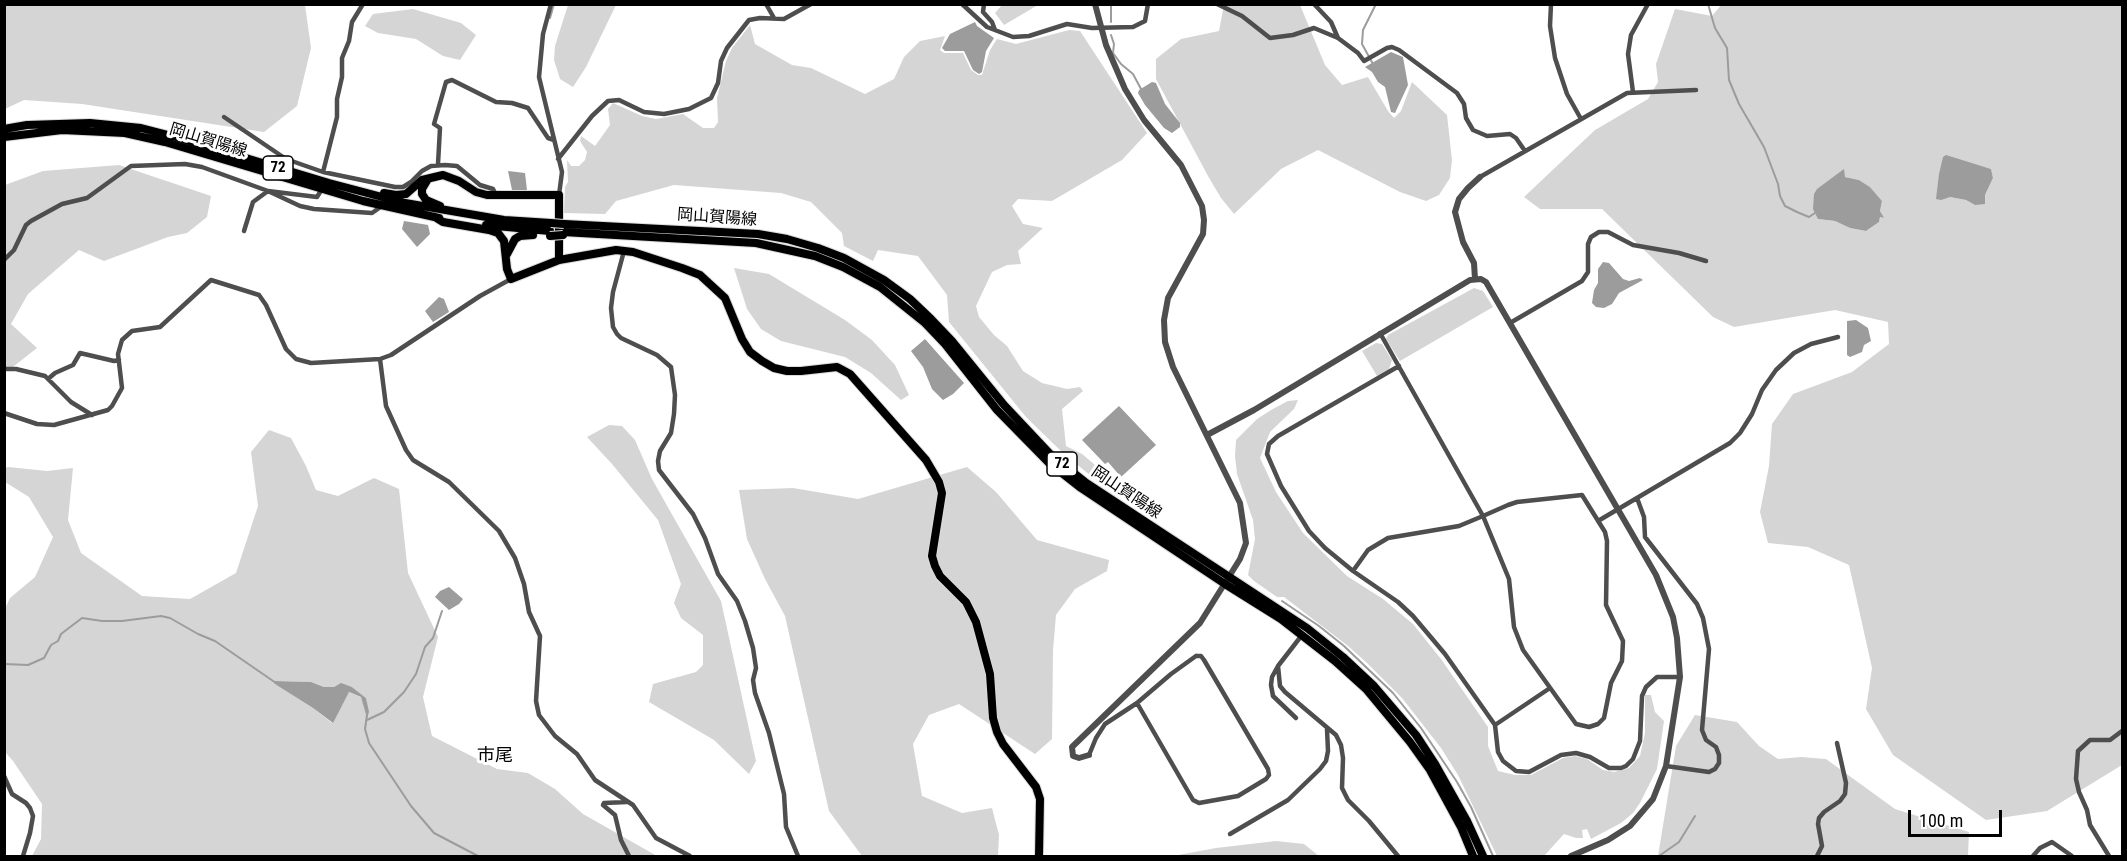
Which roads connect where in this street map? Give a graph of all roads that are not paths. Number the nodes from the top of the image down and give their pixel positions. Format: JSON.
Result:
{"nodes":[{"id":1,"x":363,"y":4,"type":"edge"},
{"id":2,"x":551,"y":4,"type":"edge"},
{"id":3,"x":766,"y":4,"type":"edge"},
{"id":4,"x":811,"y":4,"type":"edge"},
{"id":5,"x":962,"y":4,"type":"edge"},
{"id":6,"x":984,"y":4,"type":"edge"},
{"id":7,"x":1095,"y":4,"type":"edge"},
{"id":8,"x":1148,"y":4,"type":"edge"},
{"id":9,"x":1217,"y":4,"type":"edge"},
{"id":10,"x":1314,"y":4,"type":"edge"},
{"id":11,"x":1551,"y":4,"type":"edge"},
{"id":12,"x":1648,"y":4,"type":"edge"},
{"id":13,"x":774,"y":18,"type":"junction"},
{"id":14,"x":1100,"y":28,"type":"junction"},
{"id":15,"x":994,"y":30,"type":"junction"},
{"id":16,"x":1338,"y":38,"type":"junction"},
{"id":17,"x":1696,"y":90,"type":"dead end"},
{"id":18,"x":1633,"y":92,"type":"junction"},
{"id":19,"x":224,"y":117,"type":"dead end"},
{"id":20,"x":1581,"y":119,"type":"junction"},
{"id":21,"x":4,"y":129,"type":"edge"},
{"id":22,"x":4,"y":137,"type":"edge"},
{"id":23,"x":554,"y":140,"type":"junction"},
{"id":24,"x":1525,"y":151,"type":"junction"},
{"id":25,"x":558,"y":159,"type":"junction"},
{"id":26,"x":438,"y":164,"type":"junction"},
{"id":27,"x":322,"y":176,"type":"junction"},
{"id":28,"x":1480,"y":177,"type":"joint"},
{"id":29,"x":428,"y":178,"type":"junction"},
{"id":30,"x":329,"y":183,"type":"junction"},
{"id":31,"x":322,"y":189,"type":"junction"},
{"id":32,"x":268,"y":191,"type":"junction"},
{"id":33,"x":496,"y":195,"type":"junction"},
{"id":34,"x":559,"y":195,"type":"junction"},
{"id":35,"x":382,"y":206,"type":"junction"},
{"id":36,"x":435,"y":217,"type":"junction"},
{"id":37,"x":504,"y":220,"type":"junction"},
{"id":38,"x":550,"y":230,"type":"junction"},
{"id":39,"x":563,"y":230,"type":"junction"},
{"id":40,"x":244,"y":231,"type":"dead end"},
{"id":41,"x":625,"y":250,"type":"junction"},
{"id":42,"x":506,"y":255,"type":"junction"},
{"id":43,"x":4,"y":260,"type":"edge"},
{"id":44,"x":559,"y":260,"type":"junction"},
{"id":45,"x":1706,"y":261,"type":"dead end"},
{"id":46,"x":511,"y":279,"type":"junction"},
{"id":47,"x":1475,"y":279,"type":"junction"},
{"id":48,"x":1510,"y":322,"type":"junction"},
{"id":49,"x":1380,"y":333,"type":"junction"},
{"id":50,"x":1838,"y":337,"type":"dead end"},
{"id":51,"x":380,"y":359,"type":"junction"},
{"id":52,"x":119,"y":360,"type":"junction"},
{"id":53,"x":1399,"y":366,"type":"junction"},
{"id":54,"x":4,"y":369,"type":"edge"},
{"id":55,"x":48,"y":379,"type":"junction"},
{"id":56,"x":4,"y":413,"type":"edge"},
{"id":57,"x":92,"y":415,"type":"junction"},
{"id":58,"x":1207,"y":435,"type":"junction"},
{"id":59,"x":1637,"y":498,"type":"junction"},
{"id":60,"x":1617,"y":510,"type":"junction"},
{"id":61,"x":1483,"y":516,"type":"junction"},
{"id":62,"x":1598,"y":521,"type":"junction"},
{"id":63,"x":1353,"y":571,"type":"junction"},
{"id":64,"x":1227,"y":581,"type":"junction"},
{"id":65,"x":1302,"y":634,"type":"junction"},
{"id":66,"x":1278,"y":666,"type":"junction"},
{"id":67,"x":1680,"y":677,"type":"junction"},
{"id":68,"x":1550,"y":687,"type":"junction"},
{"id":69,"x":1137,"y":704,"type":"junction"},
{"id":70,"x":1296,"y":718,"type":"dead end"},
{"id":71,"x":1495,"y":725,"type":"junction"},
{"id":72,"x":1328,"y":729,"type":"junction"},
{"id":73,"x":2122,"y":731,"type":"edge"},
{"id":74,"x":1837,"y":743,"type":"dead end"},
{"id":75,"x":1089,"y":755,"type":"joint"},
{"id":76,"x":1666,"y":765,"type":"junction"},
{"id":77,"x":4,"y":776,"type":"edge"},
{"id":78,"x":627,"y":802,"type":"junction"},
{"id":79,"x":1230,"y":834,"type":"dead end"},
{"id":80,"x":23,"y":856,"type":"edge"},
{"id":81,"x":629,"y":856,"type":"edge"},
{"id":82,"x":690,"y":856,"type":"edge"},
{"id":83,"x":798,"y":856,"type":"edge"},
{"id":84,"x":1039,"y":856,"type":"edge"},
{"id":85,"x":1398,"y":856,"type":"edge"},
{"id":86,"x":1473,"y":856,"type":"edge"},
{"id":87,"x":1483,"y":856,"type":"edge"},
{"id":88,"x":1571,"y":856,"type":"edge"},
{"id":89,"x":1817,"y":856,"type":"edge"},
{"id":90,"x":2033,"y":856,"type":"edge"},
{"id":91,"x":2072,"y":856,"type":"edge"},
{"id":92,"x":2109,"y":856,"type":"edge"}],
"edges":[{"from":1,"to":27,"type":"street"},
{"from":2,"to":23,"type":"street"},
{"from":3,"to":13,"type":"street"},
{"from":4,"to":13,"type":"street"},
{"from":5,"to":15,"type":"street"},
{"from":6,"to":15,"type":"street"},
{"from":7,"to":14,"type":"street"},
{"from":8,"to":14,"type":"street"},
{"from":9,"to":16,"type":"street"},
{"from":10,"to":16,"type":"street"},
{"from":11,"to":20,"type":"street"},
{"from":12,"to":18,"type":"street"},
{"from":13,"to":25,"type":"street"},
{"from":14,"to":15,"type":"street"},
{"from":14,"to":58,"type":"street"},
{"from":16,"to":24,"type":"street"},
{"from":17,"to":18,"type":"street"},
{"from":18,"to":20,"type":"street"},
{"from":19,"to":27,"type":"street"},
{"from":20,"to":24,"type":"street"},
{"from":21,"to":27,"type":"main road","name":"岡山賀陽線","number":"72"},
{"from":22,"to":31,"type":"main road","name":"岡山賀陽線","number":"72"},
{"from":23,"to":25,"type":"street"},
{"from":23,"to":26,"type":"street"},
{"from":24,"to":28,"type":"street"},
{"from":25,"to":34,"type":"street"},
{"from":26,"to":27,"type":"street"},
{"from":26,"to":33,"type":"street"},
{"from":27,"to":30,"type":"main road","name":"岡山賀陽線","number":"72"},
{"from":28,"to":47,"type":"street"},
{"from":29,"to":30,"type":"main road","name":"岡山賀陽線","number":"72"},
{"from":29,"to":33,"type":"main road"},
{"from":29,"to":37,"type":"main road","name":"岡山賀陽線","number":"72"},
{"from":30,"to":37,"type":"main road","name":"岡山賀陽線","number":"72"},
{"from":31,"to":32,"type":"street"},
{"from":31,"to":35,"type":"main road","name":"岡山賀陽線","number":"72"},
{"from":32,"to":35,"type":"street"},
{"from":32,"to":40,"type":"street"},
{"from":32,"to":43,"type":"street"},
{"from":33,"to":34,"type":"main road"},
{"from":34,"to":44,"type":"main road"},
{"from":35,"to":36,"type":"main road","name":"岡山賀陽線","number":"72"},
{"from":36,"to":38,"type":"main road","name":"岡山賀陽線","number":"72"},
{"from":36,"to":42,"type":"main road","name":"岡山賀陽線","number":"72"},
{"from":37,"to":38,"type":"main road","name":"岡山賀陽線","number":"72"},
{"from":38,"to":39,"type":"main road","name":"岡山賀陽線","number":"72","bridge":true},
{"from":38,"to":42,"type":"main road","name":"岡山賀陽線","number":"72"},
{"from":39,"to":64,"type":"main road","name":"岡山賀陽線","number":"72"},
{"from":39,"to":64,"type":"main road","name":"岡山賀陽線","number":"72"},
{"from":41,"to":44,"type":"main road"},
{"from":41,"to":83,"type":"street"},
{"from":41,"to":84,"type":"main road"},
{"from":42,"to":46,"type":"main road","name":"岡山賀陽線","number":"72"},
{"from":44,"to":46,"type":"main road"},
{"from":45,"to":48,"type":"street"},
{"from":46,"to":51,"type":"street"},
{"from":47,"to":48,"type":"street"},
{"from":47,"to":49,"type":"street"},
{"from":48,"to":60,"type":"street"},
{"from":49,"to":53,"type":"street"},
{"from":49,"to":58,"type":"street"},
{"from":50,"to":59,"type":"street"},
{"from":51,"to":52,"type":"street"},
{"from":51,"to":78,"type":"street"},
{"from":52,"to":55,"type":"street"},
{"from":52,"to":57,"type":"street"},
{"from":53,"to":61,"type":"street"},
{"from":53,"to":63,"type":"street"},
{"from":54,"to":55,"type":"street"},
{"from":55,"to":57,"type":"street"},
{"from":56,"to":57,"type":"street"},
{"from":58,"to":64,"type":"street"},
{"from":59,"to":60,"type":"street"},
{"from":59,"to":76,"type":"street"},
{"from":60,"to":62,"type":"street"},
{"from":60,"to":67,"type":"street"},
{"from":61,"to":62,"type":"street"},
{"from":61,"to":63,"type":"street"},
{"from":61,"to":68,"type":"street"},
{"from":62,"to":68,"type":"street"},
{"from":63,"to":71,"type":"street"},
{"from":64,"to":65,"type":"main road","name":"岡山賀陽線","number":"72"},
{"from":64,"to":75,"type":"street"},
{"from":64,"to":87,"type":"main road","name":"岡山賀陽線","number":"72"},
{"from":65,"to":66,"type":"street"},
{"from":65,"to":86,"type":"main road","name":"岡山賀陽線","number":"72"},
{"from":66,"to":70,"type":"street"},
{"from":66,"to":72,"type":"street"},
{"from":67,"to":71,"type":"street"},
{"from":67,"to":76,"type":"street"},
{"from":68,"to":71,"type":"street"},
{"from":69,"to":69,"type":"street"},
{"from":69,"to":75,"type":"street"},
{"from":72,"to":79,"type":"street"},
{"from":72,"to":85,"type":"street"},
{"from":73,"to":92,"type":"street"},
{"from":74,"to":89,"type":"street"},
{"from":76,"to":88,"type":"street"},
{"from":77,"to":80,"type":"street"},
{"from":78,"to":81,"type":"street"},
{"from":78,"to":82,"type":"street"},
{"from":90,"to":91,"type":"street"}]}
